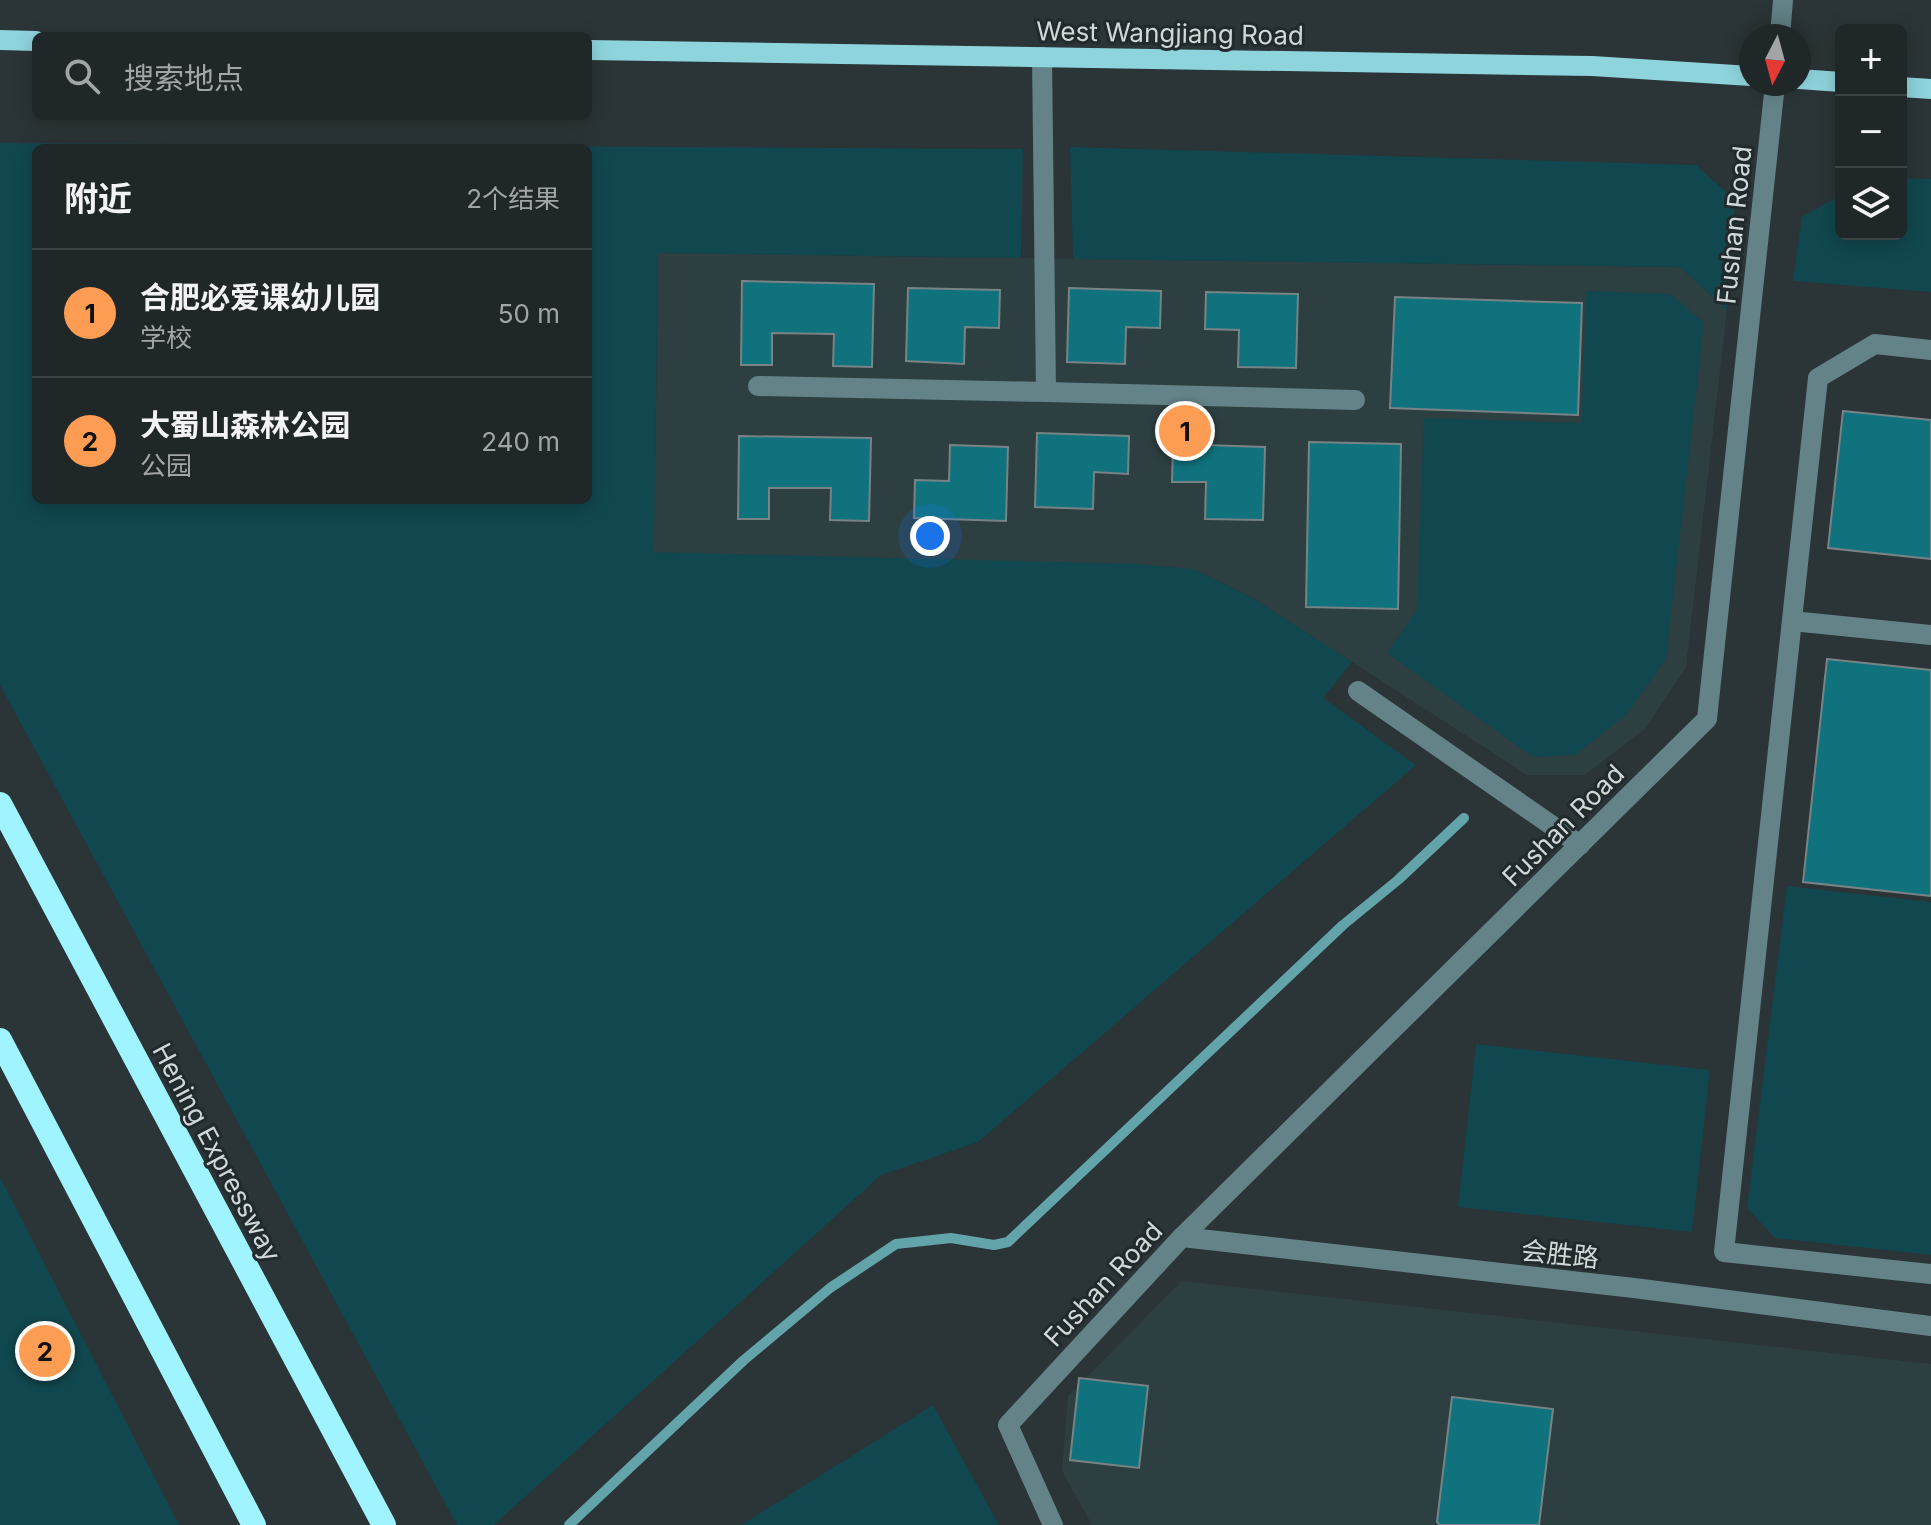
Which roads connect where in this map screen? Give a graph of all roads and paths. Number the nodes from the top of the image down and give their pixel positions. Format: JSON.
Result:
{"nodes":[{"id":1,"x":1783,"y":0,"type":"edge"},
{"id":2,"x":1781,"y":24,"type":"edge"},
{"id":3,"x":0,"y":40,"type":"edge"},
{"id":4,"x":32,"y":41,"type":"edge"},
{"id":5,"x":592,"y":50,"type":"edge"},
{"id":6,"x":1042,"y":57,"type":"junction"},
{"id":7,"x":1739,"y":75,"type":"edge"},
{"id":8,"x":1811,"y":80,"type":"edge"},
{"id":9,"x":1835,"y":82,"type":"edge"},
{"id":10,"x":1907,"y":87,"type":"edge"},
{"id":11,"x":1931,"y":89,"type":"edge"},
{"id":12,"x":1774,"y":96,"type":"edge"},
{"id":13,"x":1931,"y":350,"type":"edge"},
{"id":14,"x":758,"y":386,"type":"dead end"},
{"id":15,"x":1046,"y":392,"type":"junction"},
{"id":16,"x":1355,"y":400,"type":"dead end"},
{"id":17,"x":1792,"y":621,"type":"junction"},
{"id":18,"x":1931,"y":635,"type":"edge"},
{"id":19,"x":1358,"y":691,"type":"dead end"},
{"id":20,"x":0,"y":804,"type":"edge"},
{"id":21,"x":1580,"y":845,"type":"junction"},
{"id":22,"x":0,"y":1040,"type":"edge"},
{"id":23,"x":1182,"y":1237,"type":"junction"},
{"id":24,"x":1931,"y":1274,"type":"edge"},
{"id":25,"x":1931,"y":1326,"type":"edge"},
{"id":26,"x":254,"y":1525,"type":"edge"},
{"id":27,"x":384,"y":1525,"type":"edge"},
{"id":28,"x":1053,"y":1525,"type":"edge"}],
"edges":[{"from":1,"to":2,"type":"street"},
{"from":3,"to":4,"type":"main road"},
{"from":5,"to":6,"type":"main road","name":"West Wangjiang Road"},
{"from":6,"to":7,"type":"main road","name":"West Wangjiang Road"},
{"from":6,"to":15,"type":"street"},
{"from":8,"to":9,"type":"main road"},
{"from":10,"to":11,"type":"main road"},
{"from":12,"to":21,"type":"street","name":"Fushan Road"},
{"from":13,"to":17,"type":"street"},
{"from":14,"to":15,"type":"street"},
{"from":15,"to":16,"type":"street"},
{"from":17,"to":18,"type":"street"},
{"from":17,"to":24,"type":"street"},
{"from":19,"to":21,"type":"street"},
{"from":20,"to":27,"type":"highway","name":"Hening Expressway"},
{"from":21,"to":23,"type":"street","name":"Fushan Road"},
{"from":22,"to":26,"type":"highway"},
{"from":23,"to":25,"type":"street","name":"会胜路"},
{"from":23,"to":28,"type":"street","name":"Fushan Road"}]}
